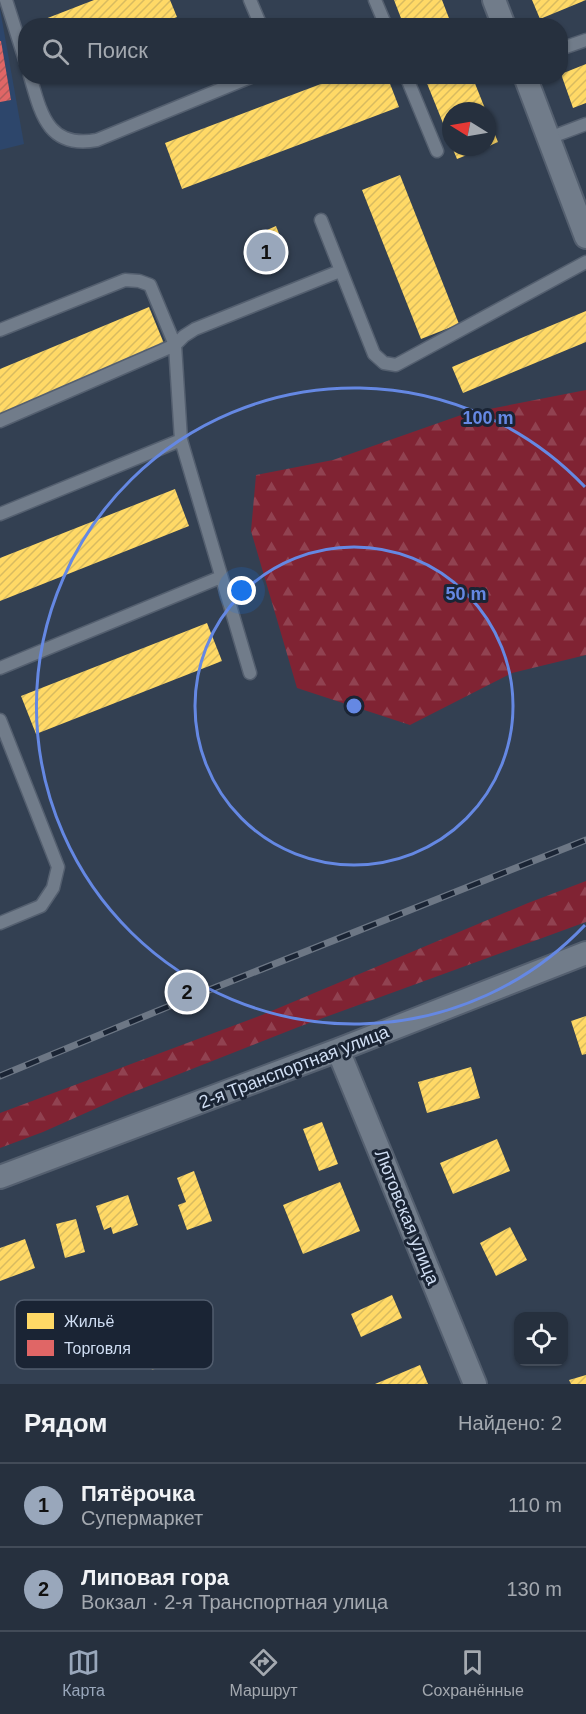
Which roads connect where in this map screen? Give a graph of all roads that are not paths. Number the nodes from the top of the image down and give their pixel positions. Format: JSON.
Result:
{"nodes":[{"id":1,"x":6,"y":0,"type":"edge"},
{"id":2,"x":250,"y":0,"type":"edge"},
{"id":3,"x":375,"y":0,"type":"edge"},
{"id":4,"x":494,"y":0,"type":"edge"},
{"id":5,"x":258,"y":18,"type":"edge"},
{"id":6,"x":383,"y":18,"type":"edge"},
{"id":7,"x":501,"y":18,"type":"edge"},
{"id":8,"x":18,"y":38,"type":"edge"},
{"id":9,"x":586,"y":40,"type":"edge"},
{"id":10,"x":568,"y":46,"type":"edge"},
{"id":11,"x":32,"y":84,"type":"edge"},
{"id":12,"x":234,"y":84,"type":"edge"},
{"id":13,"x":409,"y":84,"type":"edge"},
{"id":14,"x":528,"y":84,"type":"edge"},
{"id":15,"x":586,"y":124,"type":"edge"},
{"id":16,"x":549,"y":138,"type":"junction"},
{"id":17,"x":437,"y":151,"type":"dead end"},
{"id":18,"x":321,"y":220,"type":"dead end"},
{"id":19,"x":586,"y":237,"type":"edge"},
{"id":20,"x":586,"y":262,"type":"edge"},
{"id":21,"x":340,"y":271,"type":"junction"},
{"id":22,"x":0,"y":330,"type":"edge"},
{"id":23,"x":175,"y":345,"type":"junction"},
{"id":24,"x":0,"y":421,"type":"edge"},
{"id":25,"x":181,"y":440,"type":"junction"},
{"id":26,"x":0,"y":514,"type":"edge"},
{"id":27,"x":221,"y":577,"type":"junction"},
{"id":28,"x":0,"y":668,"type":"edge"},
{"id":29,"x":250,"y":673,"type":"dead end"},
{"id":30,"x":0,"y":720,"type":"edge"},
{"id":31,"x":0,"y":923,"type":"edge"},
{"id":32,"x":586,"y":954,"type":"edge"},
{"id":33,"x":338,"y":1050,"type":"junction"},
{"id":34,"x":0,"y":1177,"type":"edge"},
{"id":35,"x":475,"y":1384,"type":"edge"}],
"edges":[{"from":1,"to":8,"type":"lane"},
{"from":2,"to":5,"type":"lane"},
{"from":3,"to":6,"type":"lane"},
{"from":4,"to":7,"type":"street"},
{"from":9,"to":10,"type":"lane"},
{"from":11,"to":12,"type":"lane"},
{"from":13,"to":17,"type":"lane"},
{"from":14,"to":16,"type":"street"},
{"from":15,"to":16,"type":"lane"},
{"from":16,"to":19,"type":"street"},
{"from":18,"to":21,"type":"lane"},
{"from":20,"to":21,"type":"lane"},
{"from":21,"to":23,"type":"lane"},
{"from":22,"to":23,"type":"lane"},
{"from":23,"to":24,"type":"lane"},
{"from":23,"to":25,"type":"lane"},
{"from":25,"to":26,"type":"lane"},
{"from":25,"to":27,"type":"lane"},
{"from":27,"to":28,"type":"lane"},
{"from":27,"to":29,"type":"lane"},
{"from":30,"to":31,"type":"lane"},
{"from":32,"to":33,"type":"street","name":"2-я Транспортная улица"},
{"from":33,"to":34,"type":"street","name":"2-я Транспортная улица"},
{"from":33,"to":35,"type":"street","name":"Лютовская улица"}]}
